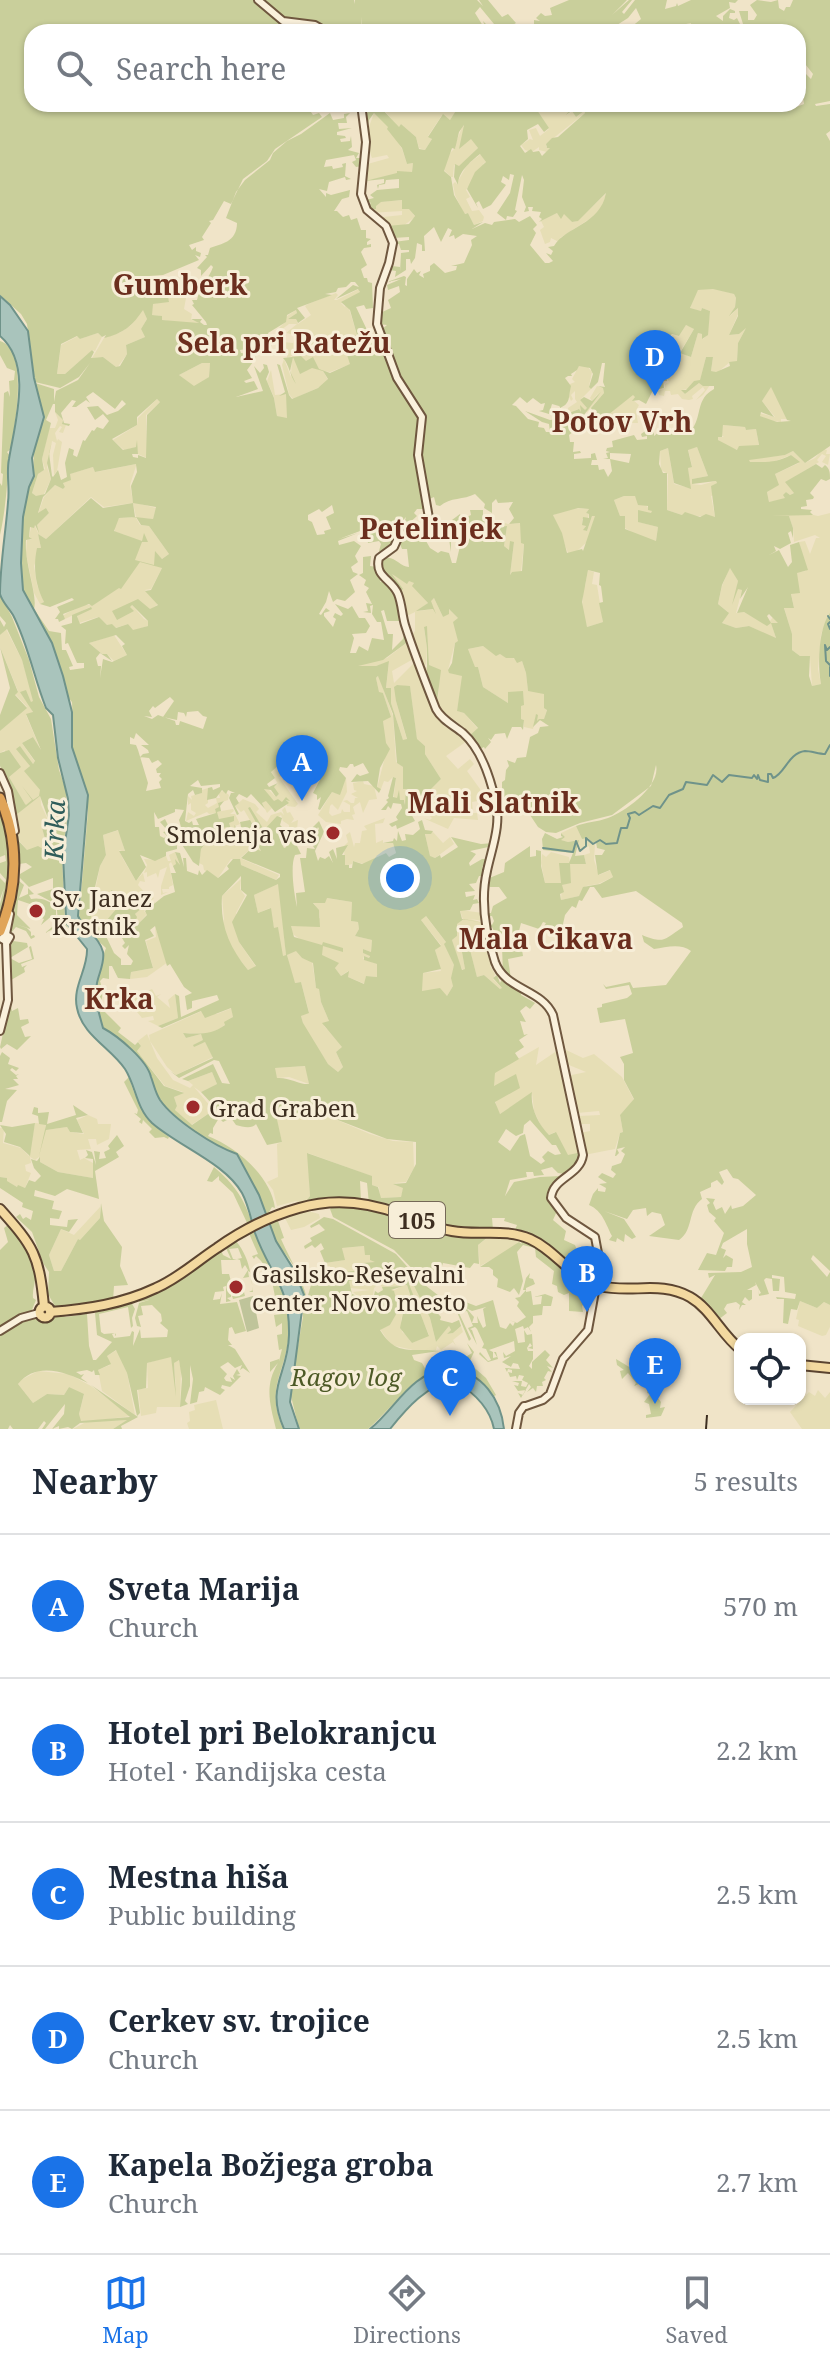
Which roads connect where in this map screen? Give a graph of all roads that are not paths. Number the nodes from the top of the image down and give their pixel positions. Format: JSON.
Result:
{"nodes":[{"id":1,"x":258,"y":0,"type":"edge"},
{"id":2,"x":307,"y":24,"type":"edge"},
{"id":3,"x":362,"y":112,"type":"edge"},
{"id":4,"x":0,"y":773,"type":"edge"},
{"id":5,"x":0,"y":798,"type":"edge"},
{"id":6,"x":0,"y":804,"type":"edge"},
{"id":7,"x":3,"y":919,"type":"edge"},
{"id":8,"x":4,"y":935,"type":"edge"},
{"id":9,"x":0,"y":1031,"type":"edge"},
{"id":10,"x":0,"y":1209,"type":"edge"},
{"id":11,"x":595,"y":1284,"type":"junction"},
{"id":12,"x":45,"y":1310,"type":"junction"},
{"id":13,"x":0,"y":1331,"type":"edge"},
{"id":14,"x":734,"y":1342,"type":"edge"},
{"id":15,"x":806,"y":1366,"type":"edge"},
{"id":16,"x":830,"y":1368,"type":"edge"},
{"id":17,"x":516,"y":1429,"type":"edge"}],
"edges":[{"from":1,"to":2,"type":"main road"},
{"from":3,"to":11,"type":"main road"},
{"from":4,"to":8,"type":"main road"},
{"from":5,"to":7,"type":"highway"},
{"from":6,"to":7,"type":"highway"},
{"from":7,"to":8,"type":"highway"},
{"from":8,"to":9,"type":"main road"},
{"from":10,"to":12,"type":"main road"},
{"from":11,"to":12,"type":"main road","number":"105"},
{"from":11,"to":14,"type":"main road","number":"105"},
{"from":11,"to":17,"type":"main road"},
{"from":12,"to":13,"type":"main road"},
{"from":15,"to":16,"type":"main road"}]}
